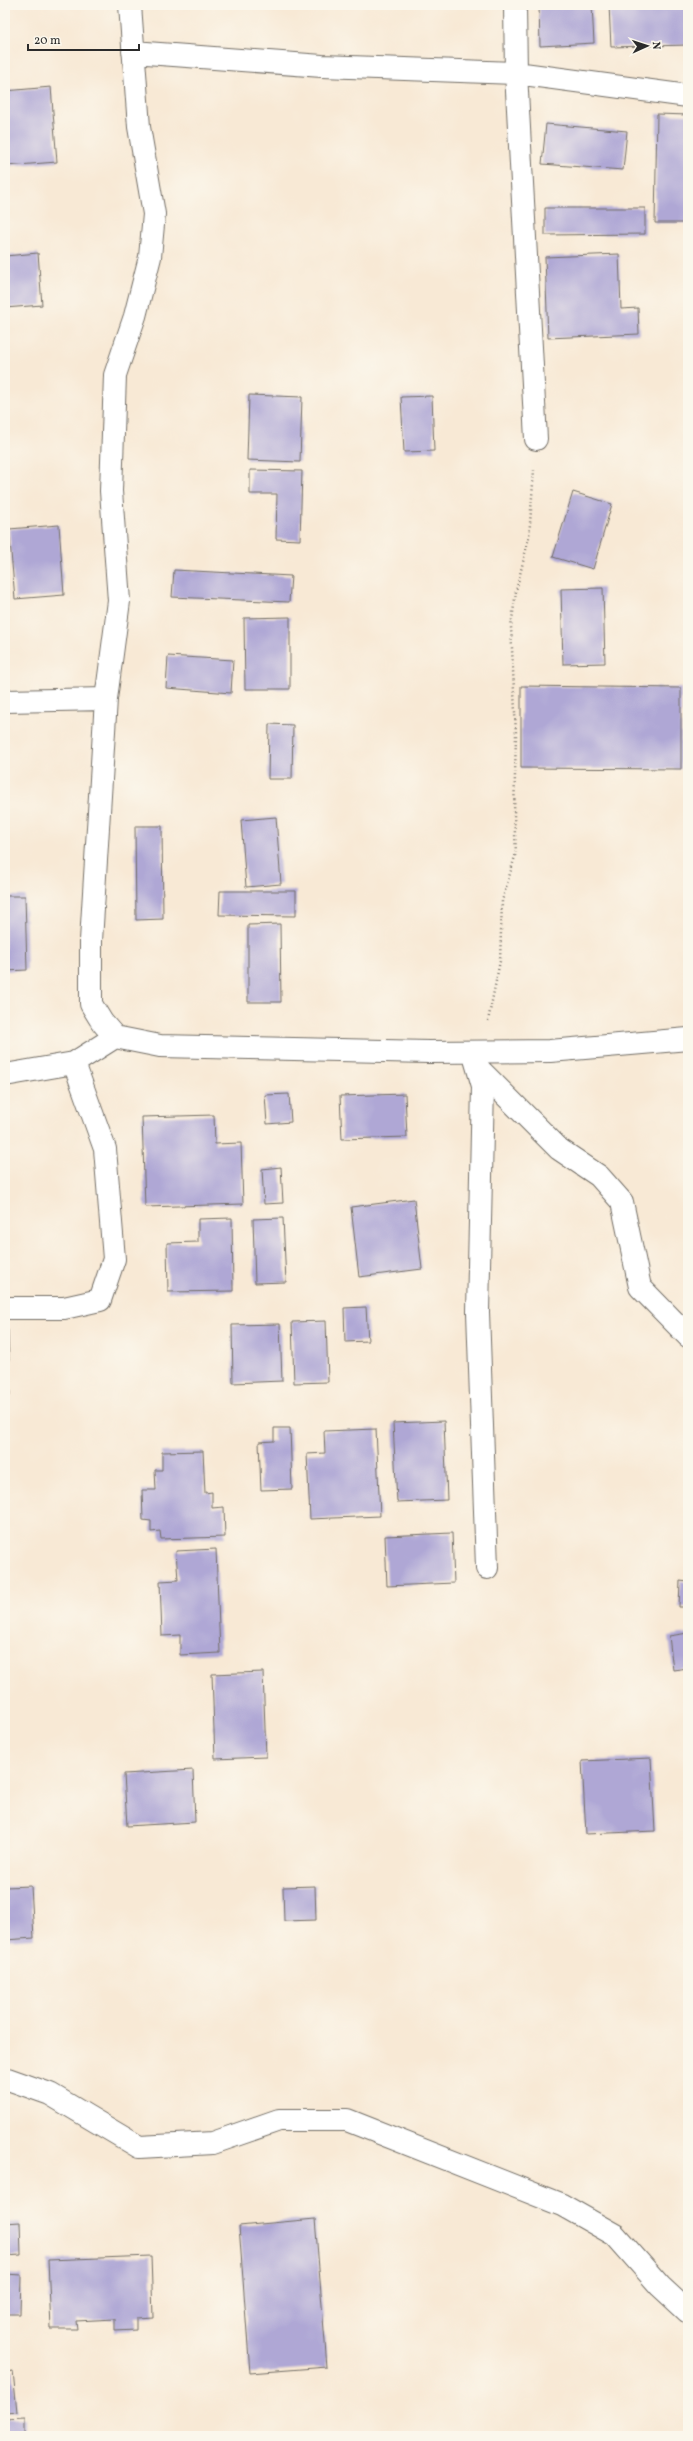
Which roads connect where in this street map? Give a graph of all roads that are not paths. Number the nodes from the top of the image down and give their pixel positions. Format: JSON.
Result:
{"nodes":[{"id":1,"x":130,"y":5,"type":"edge"},
{"id":2,"x":515,"y":5,"type":"edge"},
{"id":3,"x":133,"y":52,"type":"junction"},
{"id":4,"x":516,"y":73,"type":"junction"},
{"id":5,"x":688,"y":96,"type":"edge"},
{"id":6,"x":536,"y":439,"type":"road end"},
{"id":7,"x":106,"y":699,"type":"junction"},
{"id":8,"x":5,"y":702,"type":"edge"},
{"id":9,"x":115,"y":1037,"type":"junction"},
{"id":10,"x":688,"y":1039,"type":"edge"},
{"id":11,"x":478,"y":1057,"type":"junction"},
{"id":12,"x":74,"y":1063,"type":"junction"},
{"id":13,"x":5,"y":1075,"type":"edge"},
{"id":14,"x":5,"y":1308,"type":"edge"},
{"id":15,"x":688,"y":1336,"type":"edge"},
{"id":16,"x":487,"y":1568,"type":"dead end"},
{"id":17,"x":5,"y":2078,"type":"edge"},
{"id":18,"x":688,"y":2312,"type":"edge"}],
"edges":[{"from":1,"to":3,"type":"street"},
{"from":2,"to":4,"type":"street"},
{"from":3,"to":4,"type":"street"},
{"from":3,"to":7,"type":"street"},
{"from":4,"to":5,"type":"street"},
{"from":4,"to":6,"type":"street"},
{"from":7,"to":8,"type":"street"},
{"from":7,"to":9,"type":"street"},
{"from":9,"to":11,"type":"street"},
{"from":9,"to":12,"type":"street"},
{"from":10,"to":11,"type":"street"},
{"from":11,"to":15,"type":"street"},
{"from":11,"to":16,"type":"street"},
{"from":12,"to":13,"type":"street"},
{"from":12,"to":14,"type":"street"},
{"from":17,"to":18,"type":"street"}]}
